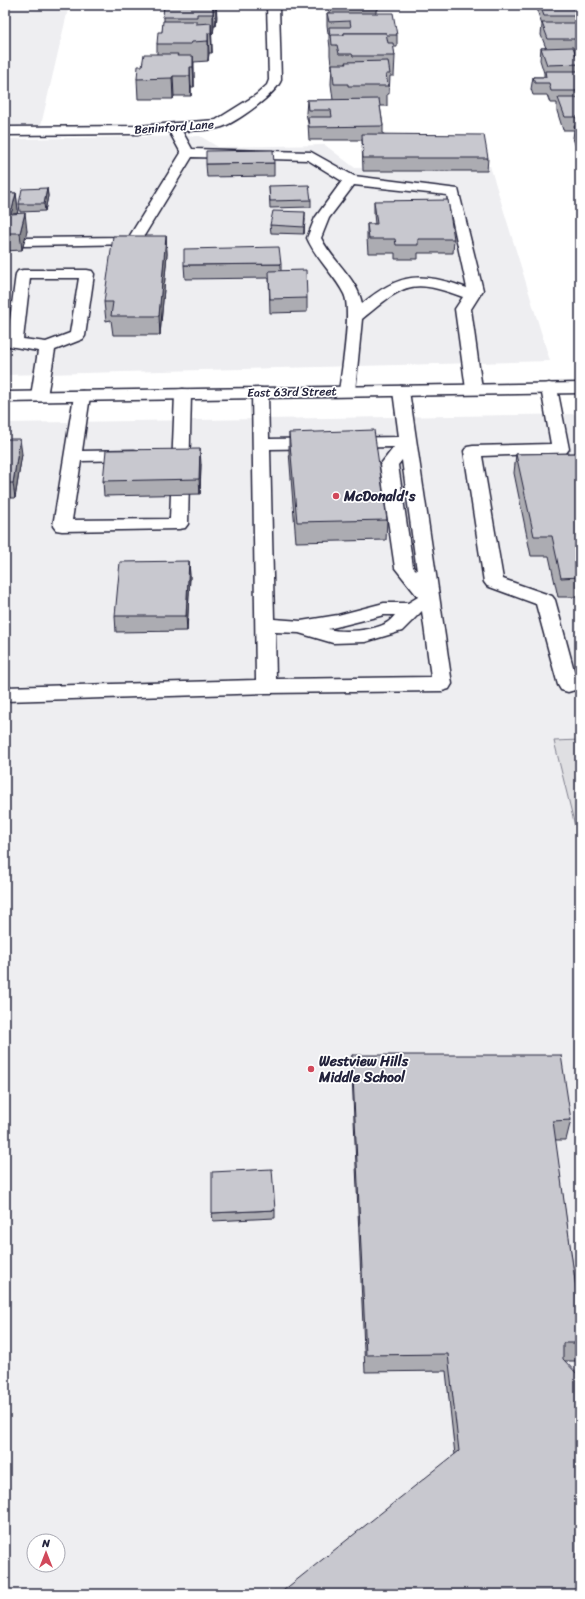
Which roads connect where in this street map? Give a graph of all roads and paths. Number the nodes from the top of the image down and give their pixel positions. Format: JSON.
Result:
{"nodes":[{"id":1,"x":273,"y":5,"type":"edge"},
{"id":2,"x":174,"y":128,"type":"junction"},
{"id":3,"x":5,"y":131,"type":"edge"},
{"id":4,"x":188,"y":153,"type":"junction"},
{"id":5,"x":350,"y":180,"type":"junction"},
{"id":6,"x":24,"y":242,"type":"edge"},
{"id":7,"x":471,"y":295,"type":"junction"},
{"id":8,"x":354,"y":318,"type":"junction"},
{"id":9,"x":47,"y":347,"type":"junction"},
{"id":10,"x":549,"y":388,"type":"junction"},
{"id":11,"x":580,"y":388,"type":"edge"},
{"id":12,"x":474,"y":389,"type":"junction"},
{"id":13,"x":401,"y":390,"type":"junction"},
{"id":14,"x":347,"y":391,"type":"junction"},
{"id":15,"x":260,"y":393,"type":"junction"},
{"id":16,"x":183,"y":394,"type":"junction"},
{"id":17,"x":38,"y":396,"type":"junction"},
{"id":18,"x":82,"y":396,"type":"junction"},
{"id":19,"x":5,"y":397,"type":"edge"},
{"id":20,"x":407,"y":442,"type":"junction"},
{"id":21,"x":261,"y":444,"type":"junction"},
{"id":22,"x":166,"y":454,"type":"junction"},
{"id":23,"x":73,"y":456,"type":"junction"},
{"id":24,"x":430,"y":598,"type":"junction"},
{"id":25,"x":264,"y":625,"type":"junction"},
{"id":26,"x":568,"y":685,"type":"dead end"},
{"id":27,"x":266,"y":686,"type":"junction"},
{"id":28,"x":5,"y":694,"type":"edge"}],
"edges":[{"from":1,"to":2,"type":"street","name":"Beninford Lane"},
{"from":2,"to":3,"type":"street","name":"Beninford Lane"},
{"from":2,"to":4,"type":"street"},
{"from":4,"to":5,"type":"street"},
{"from":4,"to":6,"type":"street"},
{"from":5,"to":7,"type":"street"},
{"from":5,"to":8,"type":"street"},
{"from":7,"to":8,"type":"street"},
{"from":7,"to":12,"type":"street"},
{"from":8,"to":14,"type":"street"},
{"from":9,"to":9,"type":"street"},
{"from":9,"to":17,"type":"street"},
{"from":10,"to":11,"type":"street","name":"East 63rd Street"},
{"from":10,"to":12,"type":"street","name":"East 63rd Street"},
{"from":10,"to":26,"type":"street"},
{"from":12,"to":13,"type":"street","name":"East 63rd Street"},
{"from":13,"to":14,"type":"street","name":"East 63rd Street"},
{"from":13,"to":20,"type":"street"},
{"from":14,"to":15,"type":"street","name":"East 63rd Street"},
{"from":15,"to":16,"type":"street","name":"East 63rd Street"},
{"from":15,"to":21,"type":"street"},
{"from":16,"to":18,"type":"street","name":"East 63rd Street"},
{"from":16,"to":22,"type":"street"},
{"from":17,"to":18,"type":"street","name":"East 63rd Street"},
{"from":17,"to":19,"type":"street","name":"East 63rd Street"},
{"from":18,"to":23,"type":"street"},
{"from":20,"to":21,"type":"street"},
{"from":20,"to":24,"type":"street"},
{"from":21,"to":25,"type":"street"},
{"from":22,"to":23,"type":"street"},
{"from":22,"to":23,"type":"street"},
{"from":24,"to":25,"type":"street"},
{"from":24,"to":27,"type":"street"},
{"from":25,"to":27,"type":"street"},
{"from":27,"to":28,"type":"street"}]}
